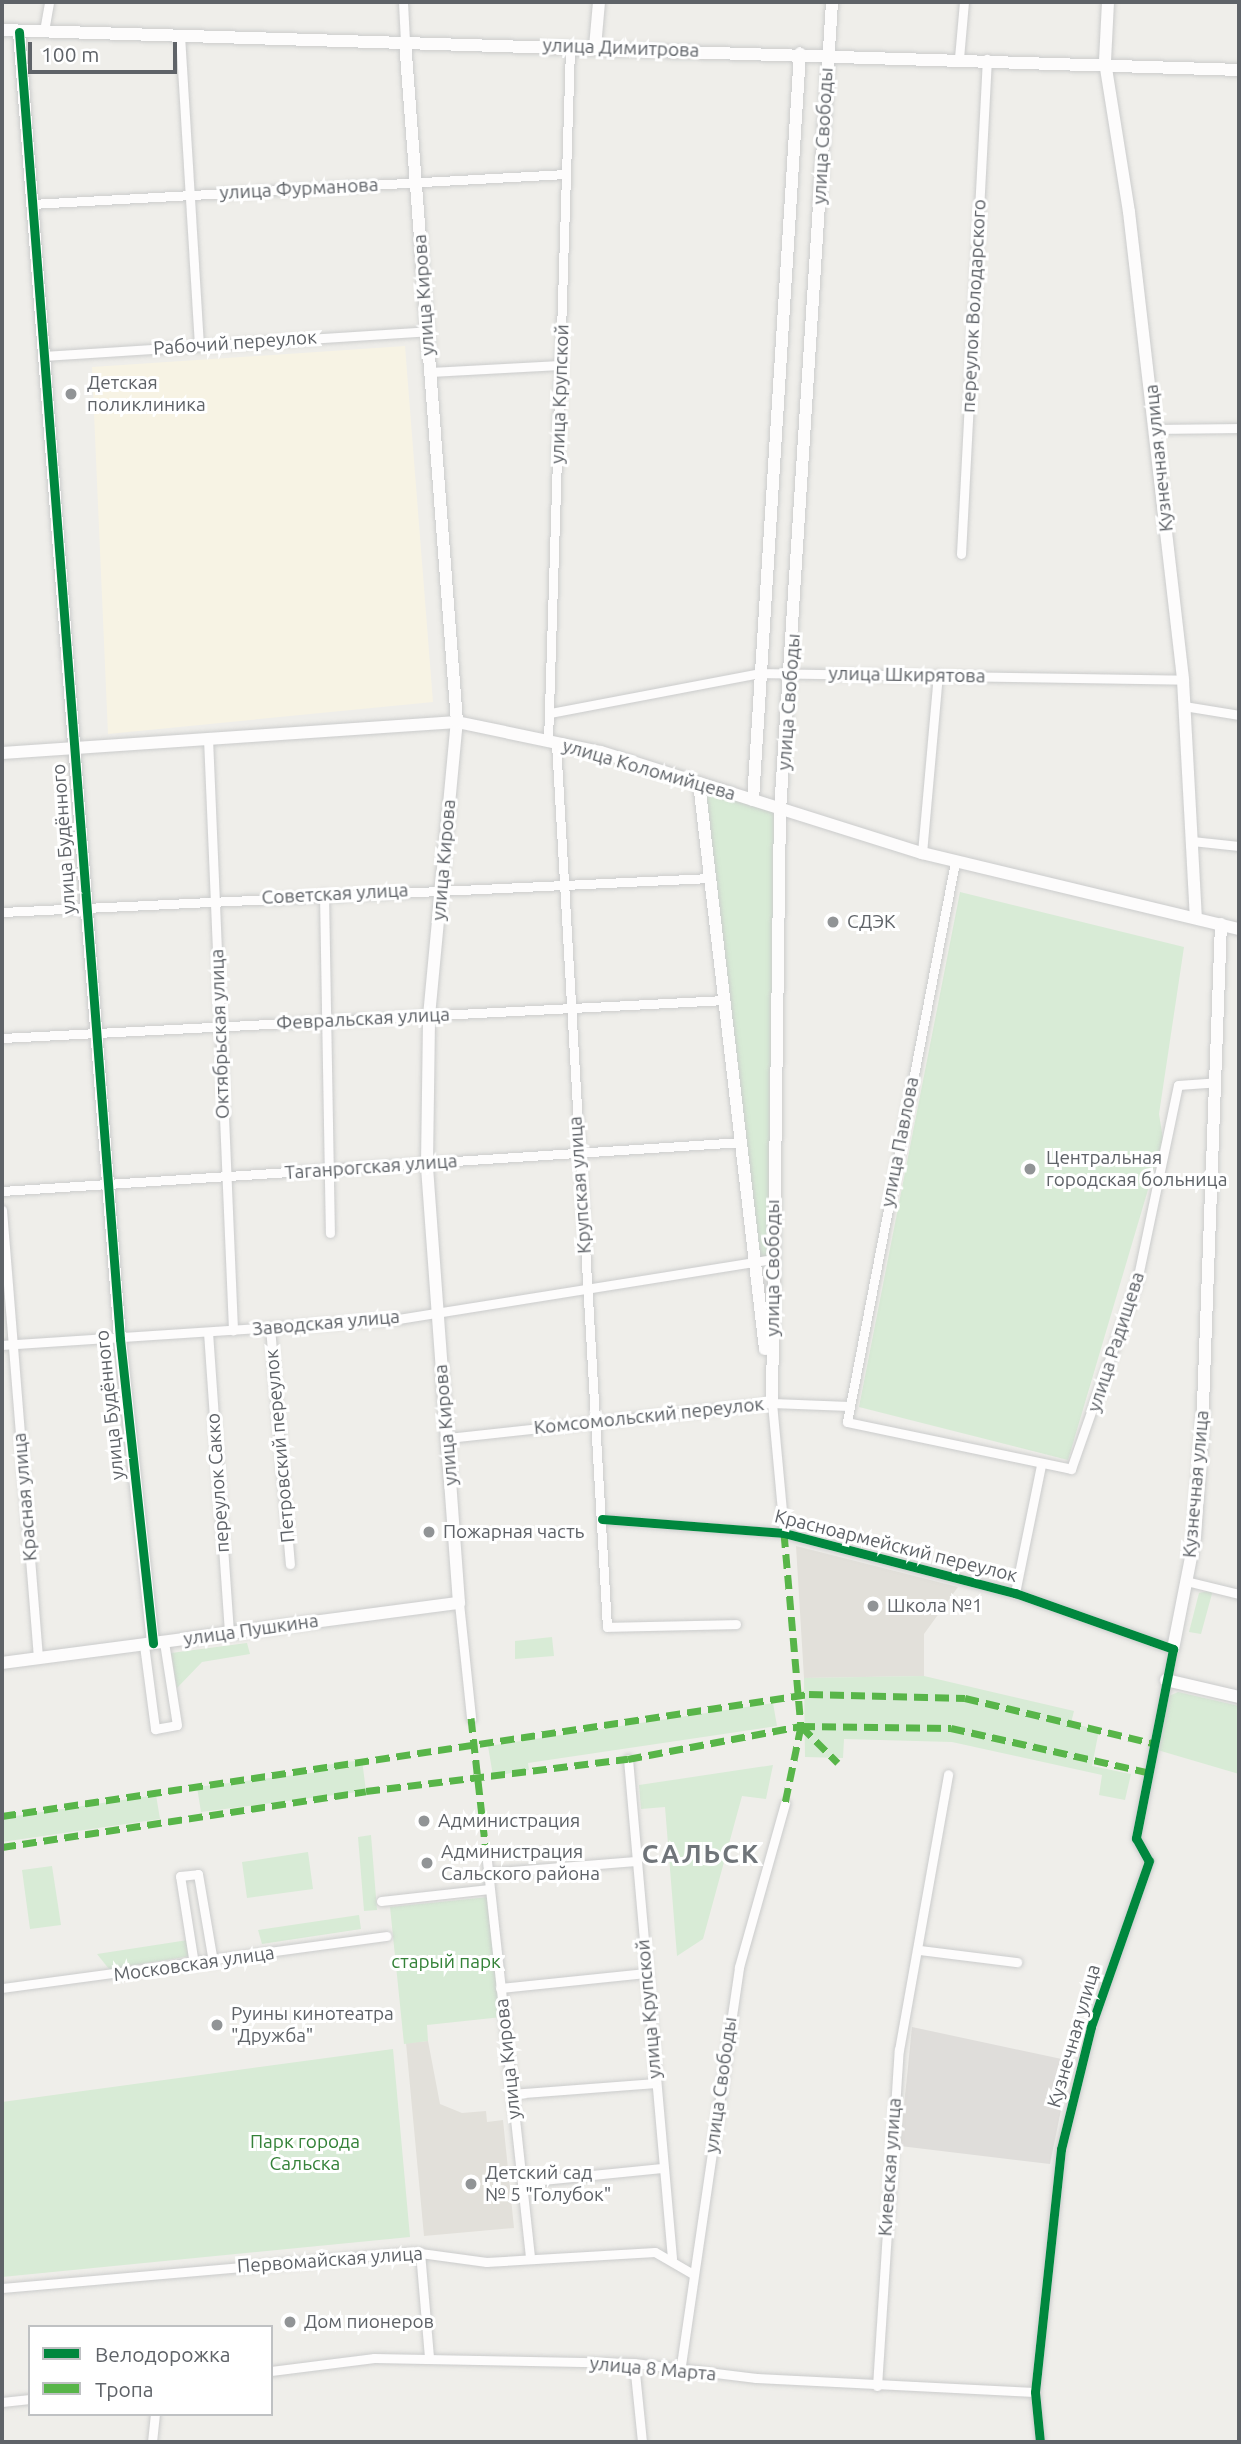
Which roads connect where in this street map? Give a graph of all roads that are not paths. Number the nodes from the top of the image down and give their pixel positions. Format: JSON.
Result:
{"nodes":[{"id":1,"x":49,"y":2,"type":"edge"},
{"id":2,"x":403,"y":2,"type":"edge"},
{"id":3,"x":599,"y":2,"type":"edge"},
{"id":4,"x":832,"y":2,"type":"edge"},
{"id":5,"x":964,"y":2,"type":"edge"},
{"id":6,"x":1108,"y":2,"type":"edge"},
{"id":7,"x":2,"y":30,"type":"edge"},
{"id":8,"x":19,"y":32,"type":"junction"},
{"id":9,"x":44,"y":32,"type":"junction"},
{"id":10,"x":180,"y":35,"type":"junction"},
{"id":11,"x":405,"y":42,"type":"junction"},
{"id":12,"x":570,"y":47,"type":"junction"},
{"id":13,"x":595,"y":47,"type":"junction"},
{"id":14,"x":800,"y":53,"type":"junction"},
{"id":15,"x":828,"y":54,"type":"junction"},
{"id":16,"x":959,"y":58,"type":"junction"},
{"id":17,"x":987,"y":59,"type":"junction"},
{"id":18,"x":1105,"y":62,"type":"junction"},
{"id":19,"x":1239,"y":70,"type":"edge"},
{"id":20,"x":566,"y":174,"type":"junction"},
{"id":21,"x":415,"y":183,"type":"junction"},
{"id":22,"x":190,"y":195,"type":"junction"},
{"id":23,"x":32,"y":204,"type":"junction"},
{"id":24,"x":427,"y":331,"type":"junction"},
{"id":25,"x":199,"y":346,"type":"junction"},
{"id":26,"x":44,"y":356,"type":"junction"},
{"id":27,"x":560,"y":365,"type":"junction"},
{"id":28,"x":430,"y":372,"type":"junction"},
{"id":29,"x":1239,"y":428,"type":"edge"},
{"id":30,"x":1156,"y":429,"type":"junction"},
{"id":31,"x":961,"y":554,"type":"dead end"},
{"id":32,"x":760,"y":673,"type":"junction"},
{"id":33,"x":792,"y":673,"type":"junction"},
{"id":34,"x":939,"y":675,"type":"junction"},
{"id":35,"x":1183,"y":680,"type":"junction"},
{"id":36,"x":1184,"y":706,"type":"junction"},
{"id":37,"x":550,"y":713,"type":"junction"},
{"id":38,"x":1239,"y":715,"type":"edge"},
{"id":39,"x":457,"y":722,"type":"junction"},
{"id":40,"x":208,"y":738,"type":"junction"},
{"id":41,"x":552,"y":742,"type":"junction"},
{"id":42,"x":74,"y":746,"type":"junction"},
{"id":43,"x":2,"y":753,"type":"edge"},
{"id":44,"x":699,"y":783,"type":"junction"},
{"id":45,"x":753,"y":800,"type":"junction"},
{"id":46,"x":780,"y":811,"type":"junction"},
{"id":47,"x":1192,"y":841,"type":"junction"},
{"id":48,"x":1239,"y":846,"type":"edge"},
{"id":49,"x":922,"y":853,"type":"junction"},
{"id":50,"x":955,"y":862,"type":"junction"},
{"id":51,"x":710,"y":878,"type":"junction"},
{"id":52,"x":561,"y":885,"type":"junction"},
{"id":53,"x":441,"y":888,"type":"junction"},
{"id":54,"x":324,"y":894,"type":"junction"},
{"id":55,"x":215,"y":900,"type":"junction"},
{"id":56,"x":87,"y":907,"type":"junction"},
{"id":57,"x":2,"y":912,"type":"edge"},
{"id":58,"x":1196,"y":917,"type":"junction"},
{"id":59,"x":1221,"y":924,"type":"junction"},
{"id":60,"x":1239,"y":929,"type":"edge"},
{"id":61,"x":724,"y":1000,"type":"junction"},
{"id":62,"x":569,"y":1009,"type":"junction"},
{"id":63,"x":429,"y":1016,"type":"junction"},
{"id":64,"x":327,"y":1021,"type":"junction"},
{"id":65,"x":220,"y":1026,"type":"junction"},
{"id":66,"x":96,"y":1033,"type":"junction"},
{"id":67,"x":2,"y":1038,"type":"edge"},
{"id":68,"x":1210,"y":1083,"type":"junction"},
{"id":69,"x":741,"y":1142,"type":"junction"},
{"id":70,"x":578,"y":1154,"type":"junction"},
{"id":71,"x":427,"y":1164,"type":"junction"},
{"id":72,"x":330,"y":1170,"type":"junction"},
{"id":73,"x":227,"y":1177,"type":"junction"},
{"id":74,"x":108,"y":1185,"type":"junction"},
{"id":75,"x":2,"y":1191,"type":"edge"},
{"id":76,"x":2,"y":1210,"type":"edge"},
{"id":77,"x":330,"y":1233,"type":"dead end"},
{"id":78,"x":772,"y":1259,"type":"junction"},
{"id":79,"x":755,"y":1261,"type":"junction"},
{"id":80,"x":586,"y":1286,"type":"junction"},
{"id":81,"x":436,"y":1310,"type":"junction"},
{"id":82,"x":270,"y":1327,"type":"junction"},
{"id":83,"x":233,"y":1331,"type":"junction"},
{"id":84,"x":208,"y":1332,"type":"junction"},
{"id":85,"x":120,"y":1339,"type":"junction"},
{"id":86,"x":2,"y":1345,"type":"edge"},
{"id":87,"x":13,"y":1345,"type":"junction"},
{"id":88,"x":772,"y":1403,"type":"junction"},
{"id":89,"x":849,"y":1406,"type":"junction"},
{"id":90,"x":598,"y":1420,"type":"junction"},
{"id":91,"x":448,"y":1438,"type":"junction"},
{"id":92,"x":1041,"y":1465,"type":"junction"},
{"id":93,"x":602,"y":1519,"type":"junction"},
{"id":94,"x":784,"y":1533,"type":"junction"},
{"id":95,"x":289,"y":1564,"type":"dead end"},
{"id":96,"x":1186,"y":1581,"type":"junction"},
{"id":97,"x":1015,"y":1593,"type":"junction"},
{"id":98,"x":1239,"y":1594,"type":"edge"},
{"id":99,"x":458,"y":1603,"type":"junction"},
{"id":100,"x":736,"y":1624,"type":"dead end"},
{"id":101,"x":229,"y":1633,"type":"junction"},
{"id":102,"x":154,"y":1643,"type":"junction"},
{"id":103,"x":1172,"y":1649,"type":"junction"},
{"id":104,"x":38,"y":1658,"type":"junction"},
{"id":105,"x":2,"y":1663,"type":"edge"},
{"id":106,"x":1166,"y":1679,"type":"junction"},
{"id":107,"x":1239,"y":1697,"type":"edge"},
{"id":108,"x":471,"y":1718,"type":"dead end"},
{"id":109,"x":628,"y":1759,"type":"dead end"},
{"id":110,"x":948,"y":1774,"type":"dead end"},
{"id":111,"x":785,"y":1803,"type":"dead end"},
{"id":112,"x":487,"y":1861,"type":"dead end"},
{"id":113,"x":636,"y":1861,"type":"junction"},
{"id":114,"x":487,"y":1873,"type":"junction"},
{"id":115,"x":489,"y":1889,"type":"junction"},
{"id":116,"x":381,"y":1901,"type":"dead end"},
{"id":117,"x":386,"y":1936,"type":"dead end"},
{"id":118,"x":919,"y":1950,"type":"junction"},
{"id":119,"x":213,"y":1962,"type":"junction"},
{"id":120,"x":1017,"y":1962,"type":"dead end"},
{"id":121,"x":194,"y":1964,"type":"junction"},
{"id":122,"x":646,"y":1973,"type":"junction"},
{"id":123,"x":2,"y":1988,"type":"edge"},
{"id":124,"x":500,"y":1988,"type":"junction"},
{"id":125,"x":655,"y":2083,"type":"junction"},
{"id":126,"x":512,"y":2094,"type":"junction"},
{"id":127,"x":662,"y":2168,"type":"junction"},
{"id":128,"x":522,"y":2182,"type":"junction"},
{"id":129,"x":421,"y":2252,"type":"junction"},
{"id":130,"x":530,"y":2256,"type":"junction"},
{"id":131,"x":672,"y":2258,"type":"junction"},
{"id":132,"x":693,"y":2274,"type":"junction"},
{"id":133,"x":2,"y":2288,"type":"edge"},
{"id":134,"x":429,"y":2358,"type":"junction"},
{"id":135,"x":634,"y":2363,"type":"junction"},
{"id":136,"x":273,"y":2371,"type":"edge"},
{"id":137,"x":680,"y":2372,"type":"junction"},
{"id":138,"x":877,"y":2386,"type":"junction"},
{"id":139,"x":1035,"y":2392,"type":"junction"},
{"id":140,"x":28,"y":2399,"type":"edge"},
{"id":141,"x":2,"y":2402,"type":"edge"},
{"id":142,"x":155,"y":2416,"type":"edge"},
{"id":143,"x":152,"y":2442,"type":"edge"},
{"id":144,"x":642,"y":2442,"type":"edge"},
{"id":145,"x":1040,"y":2442,"type":"edge"}],
"edges":[{"from":1,"to":9,"type":"street"},
{"from":2,"to":11,"type":"street","name":"улица Кирова"},
{"from":3,"to":13,"type":"main road"},
{"from":4,"to":15,"type":"main road","name":"улица Свободы"},
{"from":5,"to":16,"type":"street"},
{"from":6,"to":18,"type":"main road","name":"Кузнечная улица"},
{"from":7,"to":8,"type":"main road","name":"улица Димитрова"},
{"from":8,"to":9,"type":"main road","name":"улица Димитрова"},
{"from":8,"to":23,"type":"main road","name":"улица Будённого"},
{"from":9,"to":10,"type":"main road","name":"улица Димитрова"},
{"from":10,"to":11,"type":"main road","name":"улица Димитрова"},
{"from":10,"to":22,"type":"street"},
{"from":11,"to":12,"type":"main road","name":"улица Димитрова"},
{"from":11,"to":21,"type":"main road","name":"улица Кирова"},
{"from":12,"to":13,"type":"main road","name":"улица Димитрова"},
{"from":12,"to":20,"type":"street","name":"улица Крупской"},
{"from":13,"to":14,"type":"main road","name":"улица Димитрова"},
{"from":14,"to":15,"type":"main road","name":"улица Димитрова"},
{"from":14,"to":32,"type":"main road","name":"улица Свободы"},
{"from":15,"to":16,"type":"main road","name":"улица Димитрова"},
{"from":15,"to":33,"type":"main road","name":"улица Свободы"},
{"from":16,"to":17,"type":"main road","name":"улица Димитрова"},
{"from":17,"to":18,"type":"main road","name":"улица Димитрова"},
{"from":17,"to":31,"type":"street","name":"переулок Володарского"},
{"from":18,"to":19,"type":"main road","name":"улица Димитрова"},
{"from":18,"to":30,"type":"main road","name":"Кузнечная улица"},
{"from":20,"to":21,"type":"street","name":"улица Фурманова"},
{"from":20,"to":27,"type":"street","name":"улица Крупской"},
{"from":21,"to":22,"type":"street","name":"улица Фурманова"},
{"from":21,"to":24,"type":"main road","name":"улица Кирова"},
{"from":22,"to":23,"type":"street","name":"улица Фурманова"},
{"from":22,"to":25,"type":"street"},
{"from":23,"to":26,"type":"main road","name":"улица Будённого"},
{"from":24,"to":25,"type":"street","name":"Рабочий переулок"},
{"from":24,"to":28,"type":"main road","name":"улица Кирова"},
{"from":25,"to":26,"type":"street","name":"Рабочий переулок"},
{"from":26,"to":42,"type":"main road","name":"улица Будённого"},
{"from":27,"to":28,"type":"street"},
{"from":27,"to":37,"type":"street","name":"улица Крупской"},
{"from":28,"to":39,"type":"main road","name":"улица Кирова"},
{"from":29,"to":30,"type":"street"},
{"from":30,"to":35,"type":"main road","name":"Кузнечная улица"},
{"from":32,"to":33,"type":"street","name":"улица Шкирятова"},
{"from":32,"to":37,"type":"street","name":"улица Шкирятова"},
{"from":32,"to":45,"type":"main road","name":"улица Свободы"},
{"from":33,"to":34,"type":"street","name":"улица Шкирятова"},
{"from":33,"to":46,"type":"main road","name":"улица Свободы"},
{"from":34,"to":35,"type":"street","name":"улица Шкирятова"},
{"from":34,"to":49,"type":"street"},
{"from":35,"to":36,"type":"main road","name":"Кузнечная улица"},
{"from":36,"to":38,"type":"street"},
{"from":36,"to":47,"type":"main road","name":"Кузнечная улица"},
{"from":37,"to":41,"type":"street","name":"улица Крупской"},
{"from":39,"to":40,"type":"main road","name":"улица Коломийцева"},
{"from":39,"to":41,"type":"main road","name":"улица Коломийцева"},
{"from":39,"to":53,"type":"main road","name":"улица Кирова"},
{"from":40,"to":42,"type":"main road","name":"улица Коломийцева"},
{"from":40,"to":55,"type":"street","name":"Октябрьская улица"},
{"from":41,"to":44,"type":"main road","name":"улица Коломийцева"},
{"from":41,"to":52,"type":"street","name":"Крупская улица"},
{"from":42,"to":43,"type":"main road","name":"улица Коломийцева"},
{"from":42,"to":56,"type":"main road","name":"улица Будённого"},
{"from":44,"to":45,"type":"main road","name":"улица Коломийцева"},
{"from":44,"to":51,"type":"main road","name":"улица Свободы"},
{"from":45,"to":46,"type":"main road","name":"улица Коломийцева"},
{"from":46,"to":49,"type":"main road","name":"улица Коломийцева"},
{"from":46,"to":78,"type":"main road","name":"улица Свободы"},
{"from":47,"to":48,"type":"street"},
{"from":47,"to":58,"type":"main road","name":"Кузнечная улица"},
{"from":49,"to":50,"type":"main road","name":"улица Коломийцева"},
{"from":50,"to":58,"type":"main road","name":"улица Коломийцева"},
{"from":50,"to":89,"type":"street","name":"улица Павлова"},
{"from":51,"to":52,"type":"street","name":"Советская улица"},
{"from":51,"to":61,"type":"main road","name":"улица Свободы"},
{"from":52,"to":53,"type":"street","name":"Советская улица"},
{"from":52,"to":62,"type":"street","name":"Крупская улица"},
{"from":53,"to":54,"type":"street","name":"Советская улица"},
{"from":53,"to":63,"type":"main road","name":"улица Кирова"},
{"from":54,"to":55,"type":"street","name":"Советская улица"},
{"from":54,"to":64,"type":"street"},
{"from":55,"to":56,"type":"street","name":"Советская улица"},
{"from":55,"to":65,"type":"street","name":"Октябрьская улица"},
{"from":56,"to":57,"type":"street","name":"Советская улица"},
{"from":56,"to":66,"type":"main road","name":"улица Будённого"},
{"from":58,"to":59,"type":"main road","name":"улица Коломийцева"},
{"from":59,"to":60,"type":"main road","name":"улица Коломийцева"},
{"from":59,"to":68,"type":"main road","name":"Кузнечная улица"},
{"from":61,"to":62,"type":"street","name":"Февральская улица"},
{"from":61,"to":69,"type":"main road","name":"улица Свободы"},
{"from":62,"to":63,"type":"street","name":"Февральская улица"},
{"from":62,"to":70,"type":"street","name":"Крупская улица"},
{"from":63,"to":64,"type":"street","name":"Февральская улица"},
{"from":63,"to":71,"type":"main road","name":"улица Кирова"},
{"from":64,"to":65,"type":"street","name":"Февральская улица"},
{"from":64,"to":72,"type":"street"},
{"from":65,"to":66,"type":"street","name":"Февральская улица"},
{"from":65,"to":73,"type":"street","name":"Октябрьская улица"},
{"from":66,"to":67,"type":"street","name":"Февральская улица"},
{"from":66,"to":74,"type":"main road","name":"улица Будённого"},
{"from":68,"to":92,"type":"street","name":"улица Радищева"},
{"from":68,"to":96,"type":"main road","name":"Кузнечная улица"},
{"from":69,"to":70,"type":"street","name":"Таганрогская улица"},
{"from":69,"to":79,"type":"main road","name":"улица Свободы"},
{"from":70,"to":71,"type":"street","name":"Таганрогская улица"},
{"from":70,"to":80,"type":"street","name":"Крупская улица"},
{"from":71,"to":72,"type":"street","name":"Таганрогская улица"},
{"from":71,"to":81,"type":"main road","name":"улица Кирова"},
{"from":72,"to":73,"type":"street","name":"Таганрогская улица"},
{"from":72,"to":77,"type":"street"},
{"from":73,"to":74,"type":"street","name":"Таганрогская улица"},
{"from":73,"to":83,"type":"street","name":"Октябрьская улица"},
{"from":74,"to":75,"type":"street","name":"Таганрогская улица"},
{"from":74,"to":85,"type":"main road","name":"улица Будённого"},
{"from":76,"to":87,"type":"street","name":"Красная улица"},
{"from":78,"to":79,"type":"street","name":"Заводская улица"},
{"from":78,"to":88,"type":"main road","name":"улица Свободы"},
{"from":79,"to":80,"type":"street","name":"Заводская улица"},
{"from":79,"to":88,"type":"main road","name":"улица Свободы"},
{"from":80,"to":81,"type":"street","name":"Заводская улица"},
{"from":80,"to":90,"type":"street","name":"Крупская улица"},
{"from":81,"to":82,"type":"street","name":"Заводская улица"},
{"from":81,"to":91,"type":"main road","name":"улица Кирова"},
{"from":82,"to":83,"type":"street","name":"Заводская улица"},
{"from":82,"to":95,"type":"street","name":"Петровский переулок"},
{"from":83,"to":84,"type":"street","name":"Заводская улица"},
{"from":84,"to":85,"type":"street","name":"Заводская улица"},
{"from":84,"to":101,"type":"street","name":"переулок Сакко"},
{"from":85,"to":87,"type":"street","name":"Заводская улица"},
{"from":85,"to":102,"type":"main road","name":"улица Будённого"},
{"from":86,"to":87,"type":"street","name":"Заводская улица"},
{"from":87,"to":104,"type":"street","name":"Красная улица"},
{"from":88,"to":89,"type":"street","name":"Комсомольский переулок"},
{"from":88,"to":90,"type":"street","name":"Комсомольский переулок"},
{"from":88,"to":94,"type":"street","name":"улица Свободы"},
{"from":89,"to":92,"type":"street","name":"улица Павлова"},
{"from":90,"to":91,"type":"street","name":"Комсомольский переулок"},
{"from":90,"to":93,"type":"street","name":"Крупская улица"},
{"from":91,"to":99,"type":"main road","name":"улица Кирова"},
{"from":92,"to":97,"type":"street"},
{"from":93,"to":94,"type":"street","name":"Красноармейский переулок"},
{"from":93,"to":100,"type":"street","name":"Крупская улица"},
{"from":94,"to":97,"type":"street","name":"Красноармейский переулок"},
{"from":96,"to":98,"type":"street"},
{"from":96,"to":103,"type":"main road","name":"Кузнечная улица"},
{"from":97,"to":103,"type":"street","name":"Красноармейский переулок"},
{"from":99,"to":101,"type":"main road","name":"улица Пушкина"},
{"from":99,"to":108,"type":"street","name":"улица Кирова"},
{"from":101,"to":102,"type":"main road","name":"улица Пушкина"},
{"from":102,"to":102,"type":"street","name":"улица Будённого"},
{"from":102,"to":104,"type":"main road","name":"улица Пушкина"},
{"from":103,"to":106,"type":"street","name":"Кузнечная улица"},
{"from":104,"to":105,"type":"main road","name":"улица Пушкина"},
{"from":106,"to":107,"type":"main road"},
{"from":106,"to":139,"type":"street","name":"Кузнечная улица"},
{"from":109,"to":113,"type":"street","name":"улица Крупской"},
{"from":110,"to":118,"type":"street","name":"Киевская улица"},
{"from":111,"to":132,"type":"street","name":"улица Свободы"},
{"from":112,"to":114,"type":"street","name":"улица Кирова"},
{"from":113,"to":114,"type":"street"},
{"from":113,"to":122,"type":"street","name":"улица Крупской"},
{"from":114,"to":115,"type":"street","name":"улица Кирова"},
{"from":115,"to":116,"type":"street"},
{"from":115,"to":124,"type":"street","name":"улица Кирова"},
{"from":117,"to":119,"type":"street","name":"Московская улица"},
{"from":118,"to":120,"type":"street"},
{"from":118,"to":138,"type":"street","name":"Киевская улица"},
{"from":119,"to":121,"type":"street","name":"Московская улица"},
{"from":119,"to":121,"type":"street"},
{"from":121,"to":123,"type":"street","name":"Московская улица"},
{"from":122,"to":124,"type":"street"},
{"from":122,"to":125,"type":"street","name":"улица Крупской"},
{"from":124,"to":126,"type":"street","name":"улица Кирова"},
{"from":125,"to":126,"type":"street"},
{"from":125,"to":127,"type":"street","name":"улица Крупской"},
{"from":126,"to":128,"type":"street","name":"улица Кирова"},
{"from":127,"to":128,"type":"street"},
{"from":127,"to":131,"type":"street","name":"улица Крупской"},
{"from":128,"to":130,"type":"street","name":"улица Кирова"},
{"from":129,"to":130,"type":"street","name":"Первомайская улица"},
{"from":129,"to":133,"type":"street","name":"Первомайская улица"},
{"from":129,"to":134,"type":"street"},
{"from":130,"to":131,"type":"street","name":"Первомайская улица"},
{"from":131,"to":132,"type":"street","name":"Первомайская улица"},
{"from":132,"to":137,"type":"street","name":"улица Свободы"},
{"from":134,"to":135,"type":"street","name":"улица 8 Марта"},
{"from":134,"to":136,"type":"street","name":"улица 8 Марта"},
{"from":135,"to":137,"type":"street","name":"улица 8 Марта"},
{"from":135,"to":144,"type":"street"},
{"from":137,"to":138,"type":"street","name":"улица 8 Марта"},
{"from":138,"to":139,"type":"street","name":"улица 8 Марта"},
{"from":139,"to":145,"type":"street","name":"Кузнечная улица"},
{"from":140,"to":141,"type":"street"},
{"from":142,"to":143,"type":"street"}]}
